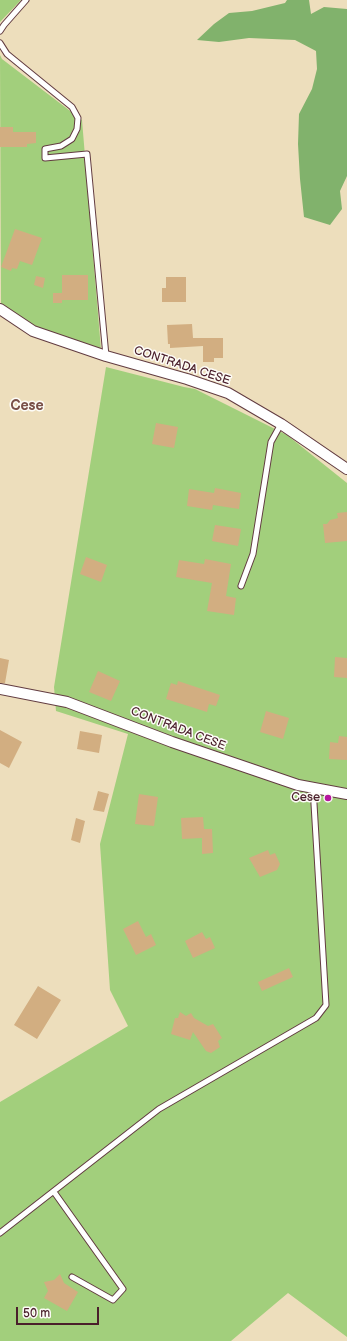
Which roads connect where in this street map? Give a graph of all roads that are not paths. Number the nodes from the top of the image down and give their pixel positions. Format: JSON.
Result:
{"nodes":[{"id":1,"x":26,"y":0,"type":"edge"},
{"id":2,"x":0,"y":31,"type":"edge"},
{"id":3,"x":0,"y":43,"type":"edge"},
{"id":4,"x":0,"y":309,"type":"edge"},
{"id":5,"x":106,"y":356,"type":"junction"},
{"id":6,"x":281,"y":424,"type":"junction"},
{"id":7,"x":347,"y":468,"type":"edge"},
{"id":8,"x":241,"y":586,"type":"dead end"},
{"id":9,"x":0,"y":689,"type":"edge"},
{"id":10,"x":313,"y":787,"type":"junction"},
{"id":11,"x":347,"y":794,"type":"edge"},
{"id":12,"x":54,"y":1192,"type":"junction"},
{"id":13,"x":0,"y":1234,"type":"edge"},
{"id":14,"x":72,"y":1277,"type":"dead end"}],
"edges":[{"from":1,"to":2,"type":"lane"},
{"from":3,"to":5,"type":"lane"},
{"from":4,"to":5,"type":"street","name":"CONTRADA CESE"},
{"from":5,"to":6,"type":"street","name":"CONTRADA CESE"},
{"from":6,"to":7,"type":"street","name":"CONTRADA CESE"},
{"from":6,"to":8,"type":"lane"},
{"from":9,"to":10,"type":"street","name":"CONTRADA CESE"},
{"from":10,"to":11,"type":"street","name":"CONTRADA CESE"},
{"from":10,"to":12,"type":"lane"},
{"from":12,"to":13,"type":"lane"},
{"from":12,"to":14,"type":"lane"}]}
